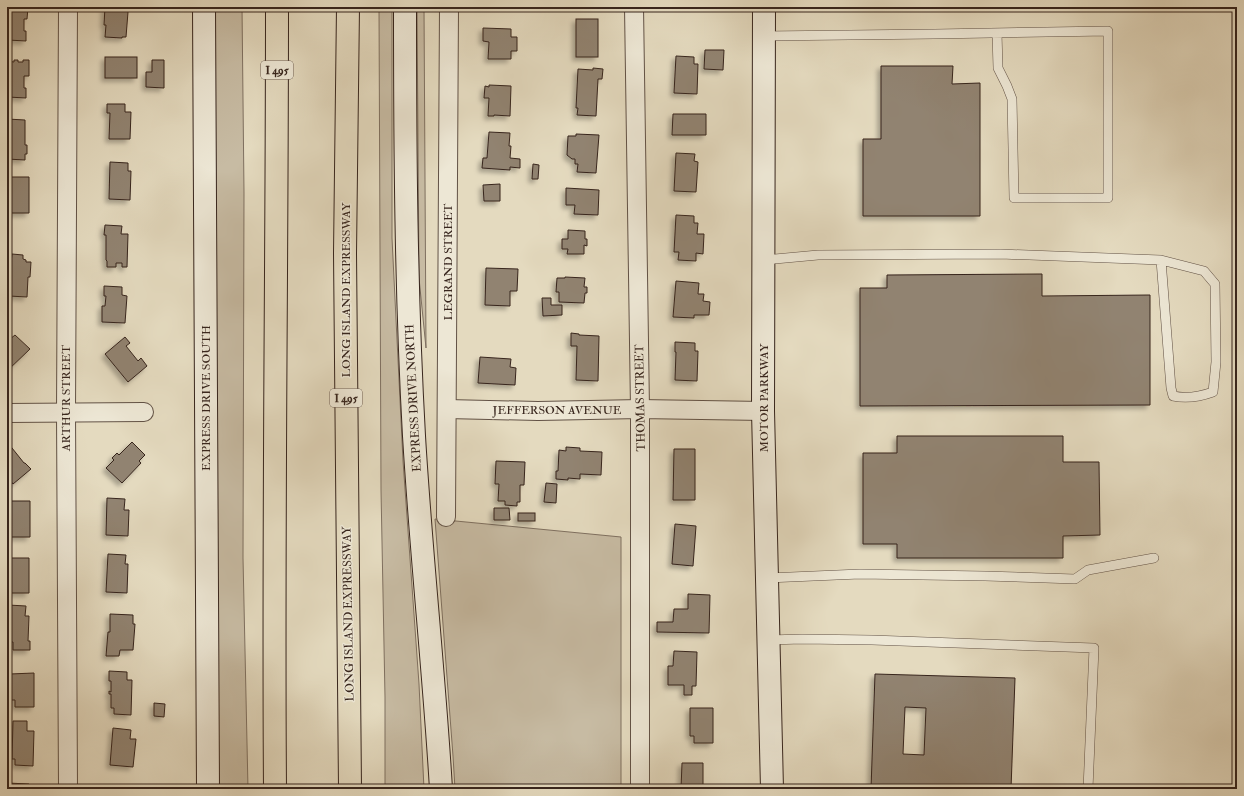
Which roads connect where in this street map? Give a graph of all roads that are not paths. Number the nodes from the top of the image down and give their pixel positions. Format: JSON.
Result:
{"nodes":[{"id":1,"x":68,"y":7,"type":"edge"},
{"id":2,"x":204,"y":7,"type":"edge"},
{"id":3,"x":277,"y":7,"type":"edge"},
{"id":4,"x":348,"y":7,"type":"edge"},
{"id":5,"x":405,"y":7,"type":"edge"},
{"id":6,"x":449,"y":7,"type":"edge"},
{"id":7,"x":634,"y":7,"type":"edge"},
{"id":8,"x":764,"y":7,"type":"edge"},
{"id":9,"x":997,"y":33,"type":"junction"},
{"id":10,"x":764,"y":36,"type":"junction"},
{"id":11,"x":764,"y":260,"type":"junction"},
{"id":12,"x":1161,"y":260,"type":"junction"},
{"id":13,"x":447,"y":409,"type":"junction"},
{"id":14,"x":640,"y":410,"type":"junction"},
{"id":15,"x":763,"y":411,"type":"junction"},
{"id":16,"x":144,"y":412,"type":"dead end"},
{"id":17,"x":7,"y":413,"type":"edge"},
{"id":18,"x":66,"y":413,"type":"junction"},
{"id":19,"x":446,"y":517,"type":"dead end"},
{"id":20,"x":1154,"y":558,"type":"dead end"},
{"id":21,"x":767,"y":578,"type":"junction"},
{"id":22,"x":768,"y":640,"type":"junction"},
{"id":23,"x":68,"y":789,"type":"edge"},
{"id":24,"x":208,"y":789,"type":"edge"},
{"id":25,"x":275,"y":789,"type":"edge"},
{"id":26,"x":350,"y":789,"type":"edge"},
{"id":27,"x":441,"y":789,"type":"edge"},
{"id":28,"x":640,"y":789,"type":"edge"},
{"id":29,"x":772,"y":789,"type":"edge"},
{"id":30,"x":1088,"y":789,"type":"edge"}],
"edges":[{"from":1,"to":18,"type":"street","name":"ARTHUR STREET"},
{"from":2,"to":24,"type":"main road","name":"EXPRESS DRIVE SOUTH"},
{"from":3,"to":25,"type":"highway","number":"I 495"},
{"from":4,"to":26,"type":"highway","name":"LONG ISLAND EXPRESSWAY","number":"I 495"},
{"from":5,"to":27,"type":"main road","name":"EXPRESS DRIVE NORTH"},
{"from":6,"to":13,"type":"street","name":"LEGRAND STREET"},
{"from":7,"to":14,"type":"street","name":"THOMAS STREET"},
{"from":8,"to":10,"type":"main road","name":"MOTOR PARKWAY"},
{"from":9,"to":9,"type":"lane"},
{"from":9,"to":10,"type":"lane"},
{"from":10,"to":11,"type":"main road","name":"MOTOR PARKWAY"},
{"from":11,"to":12,"type":"lane"},
{"from":11,"to":15,"type":"main road","name":"MOTOR PARKWAY"},
{"from":12,"to":12,"type":"lane"},
{"from":13,"to":14,"type":"street","name":"JEFFERSON AVENUE"},
{"from":13,"to":19,"type":"street","name":"LEGRAND STREET"},
{"from":14,"to":15,"type":"street","name":"JEFFERSON AVENUE"},
{"from":14,"to":28,"type":"street","name":"THOMAS STREET"},
{"from":15,"to":21,"type":"main road","name":"MOTOR PARKWAY"},
{"from":16,"to":18,"type":"street"},
{"from":17,"to":18,"type":"street"},
{"from":18,"to":23,"type":"street","name":"ARTHUR STREET"},
{"from":20,"to":21,"type":"lane"},
{"from":21,"to":22,"type":"main road","name":"MOTOR PARKWAY"},
{"from":22,"to":29,"type":"main road","name":"MOTOR PARKWAY"},
{"from":22,"to":30,"type":"lane"}]}
